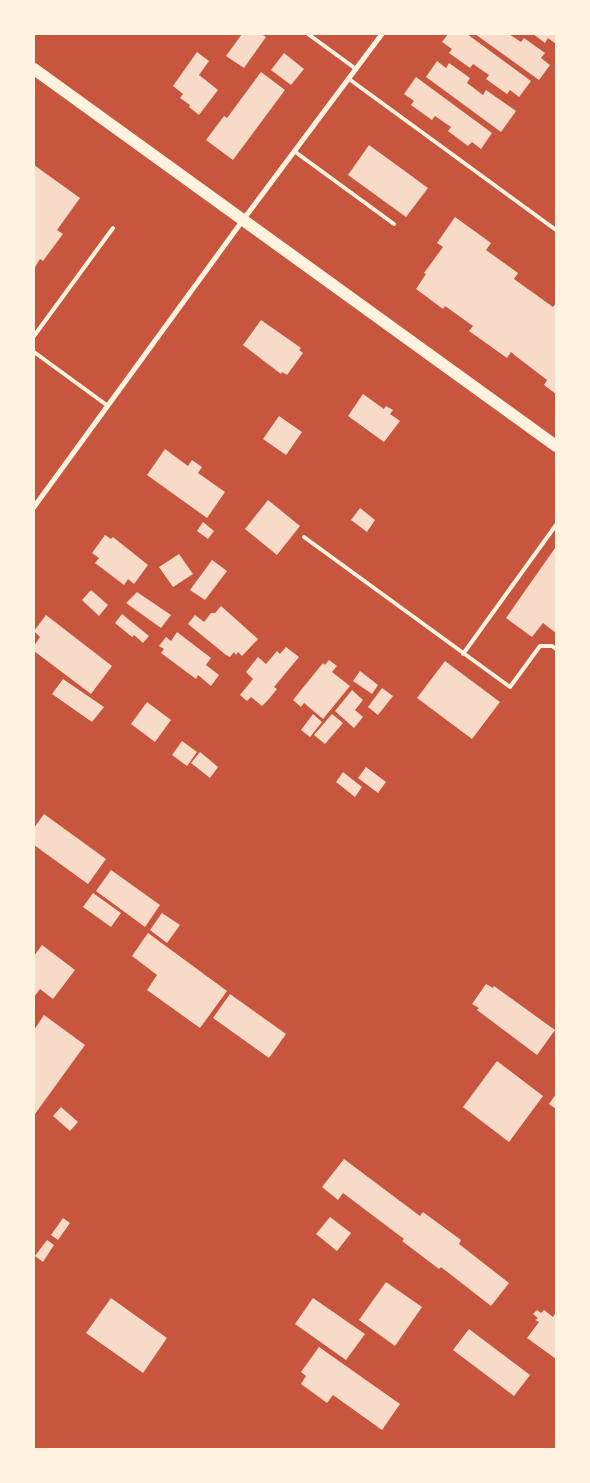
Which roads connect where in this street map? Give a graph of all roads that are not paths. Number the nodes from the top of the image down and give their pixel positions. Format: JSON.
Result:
{"nodes":[{"id":1,"x":308,"y":34,"type":"edge"},
{"id":2,"x":382,"y":34,"type":"edge"},
{"id":3,"x":34,"y":69,"type":"edge"},
{"id":4,"x":356,"y":69,"type":"junction"},
{"id":5,"x":349,"y":79,"type":"junction"},
{"id":6,"x":294,"y":151,"type":"junction"},
{"id":7,"x":243,"y":220,"type":"junction"},
{"id":8,"x":394,"y":224,"type":"dead end"},
{"id":9,"x":113,"y":228,"type":"dead end"},
{"id":10,"x":556,"y":230,"type":"edge"},
{"id":11,"x":34,"y":336,"type":"edge"},
{"id":12,"x":34,"y":352,"type":"edge"},
{"id":13,"x":108,"y":406,"type":"junction"},
{"id":14,"x":556,"y":446,"type":"edge"},
{"id":15,"x":34,"y":507,"type":"edge"},
{"id":16,"x":556,"y":526,"type":"edge"},
{"id":17,"x":304,"y":537,"type":"dead end"},
{"id":18,"x":556,"y":649,"type":"edge"},
{"id":19,"x":463,"y":654,"type":"junction"}],
"edges":[{"from":1,"to":4,"type":"lane"},
{"from":2,"to":4,"type":"street"},
{"from":3,"to":7,"type":"main road"},
{"from":4,"to":5,"type":"street"},
{"from":5,"to":6,"type":"street"},
{"from":5,"to":10,"type":"lane"},
{"from":6,"to":7,"type":"street"},
{"from":6,"to":8,"type":"lane"},
{"from":7,"to":13,"type":"street"},
{"from":7,"to":14,"type":"main road"},
{"from":9,"to":11,"type":"lane"},
{"from":12,"to":13,"type":"lane"},
{"from":13,"to":15,"type":"street"},
{"from":16,"to":19,"type":"lane"},
{"from":17,"to":19,"type":"lane"},
{"from":18,"to":19,"type":"lane"}]}
